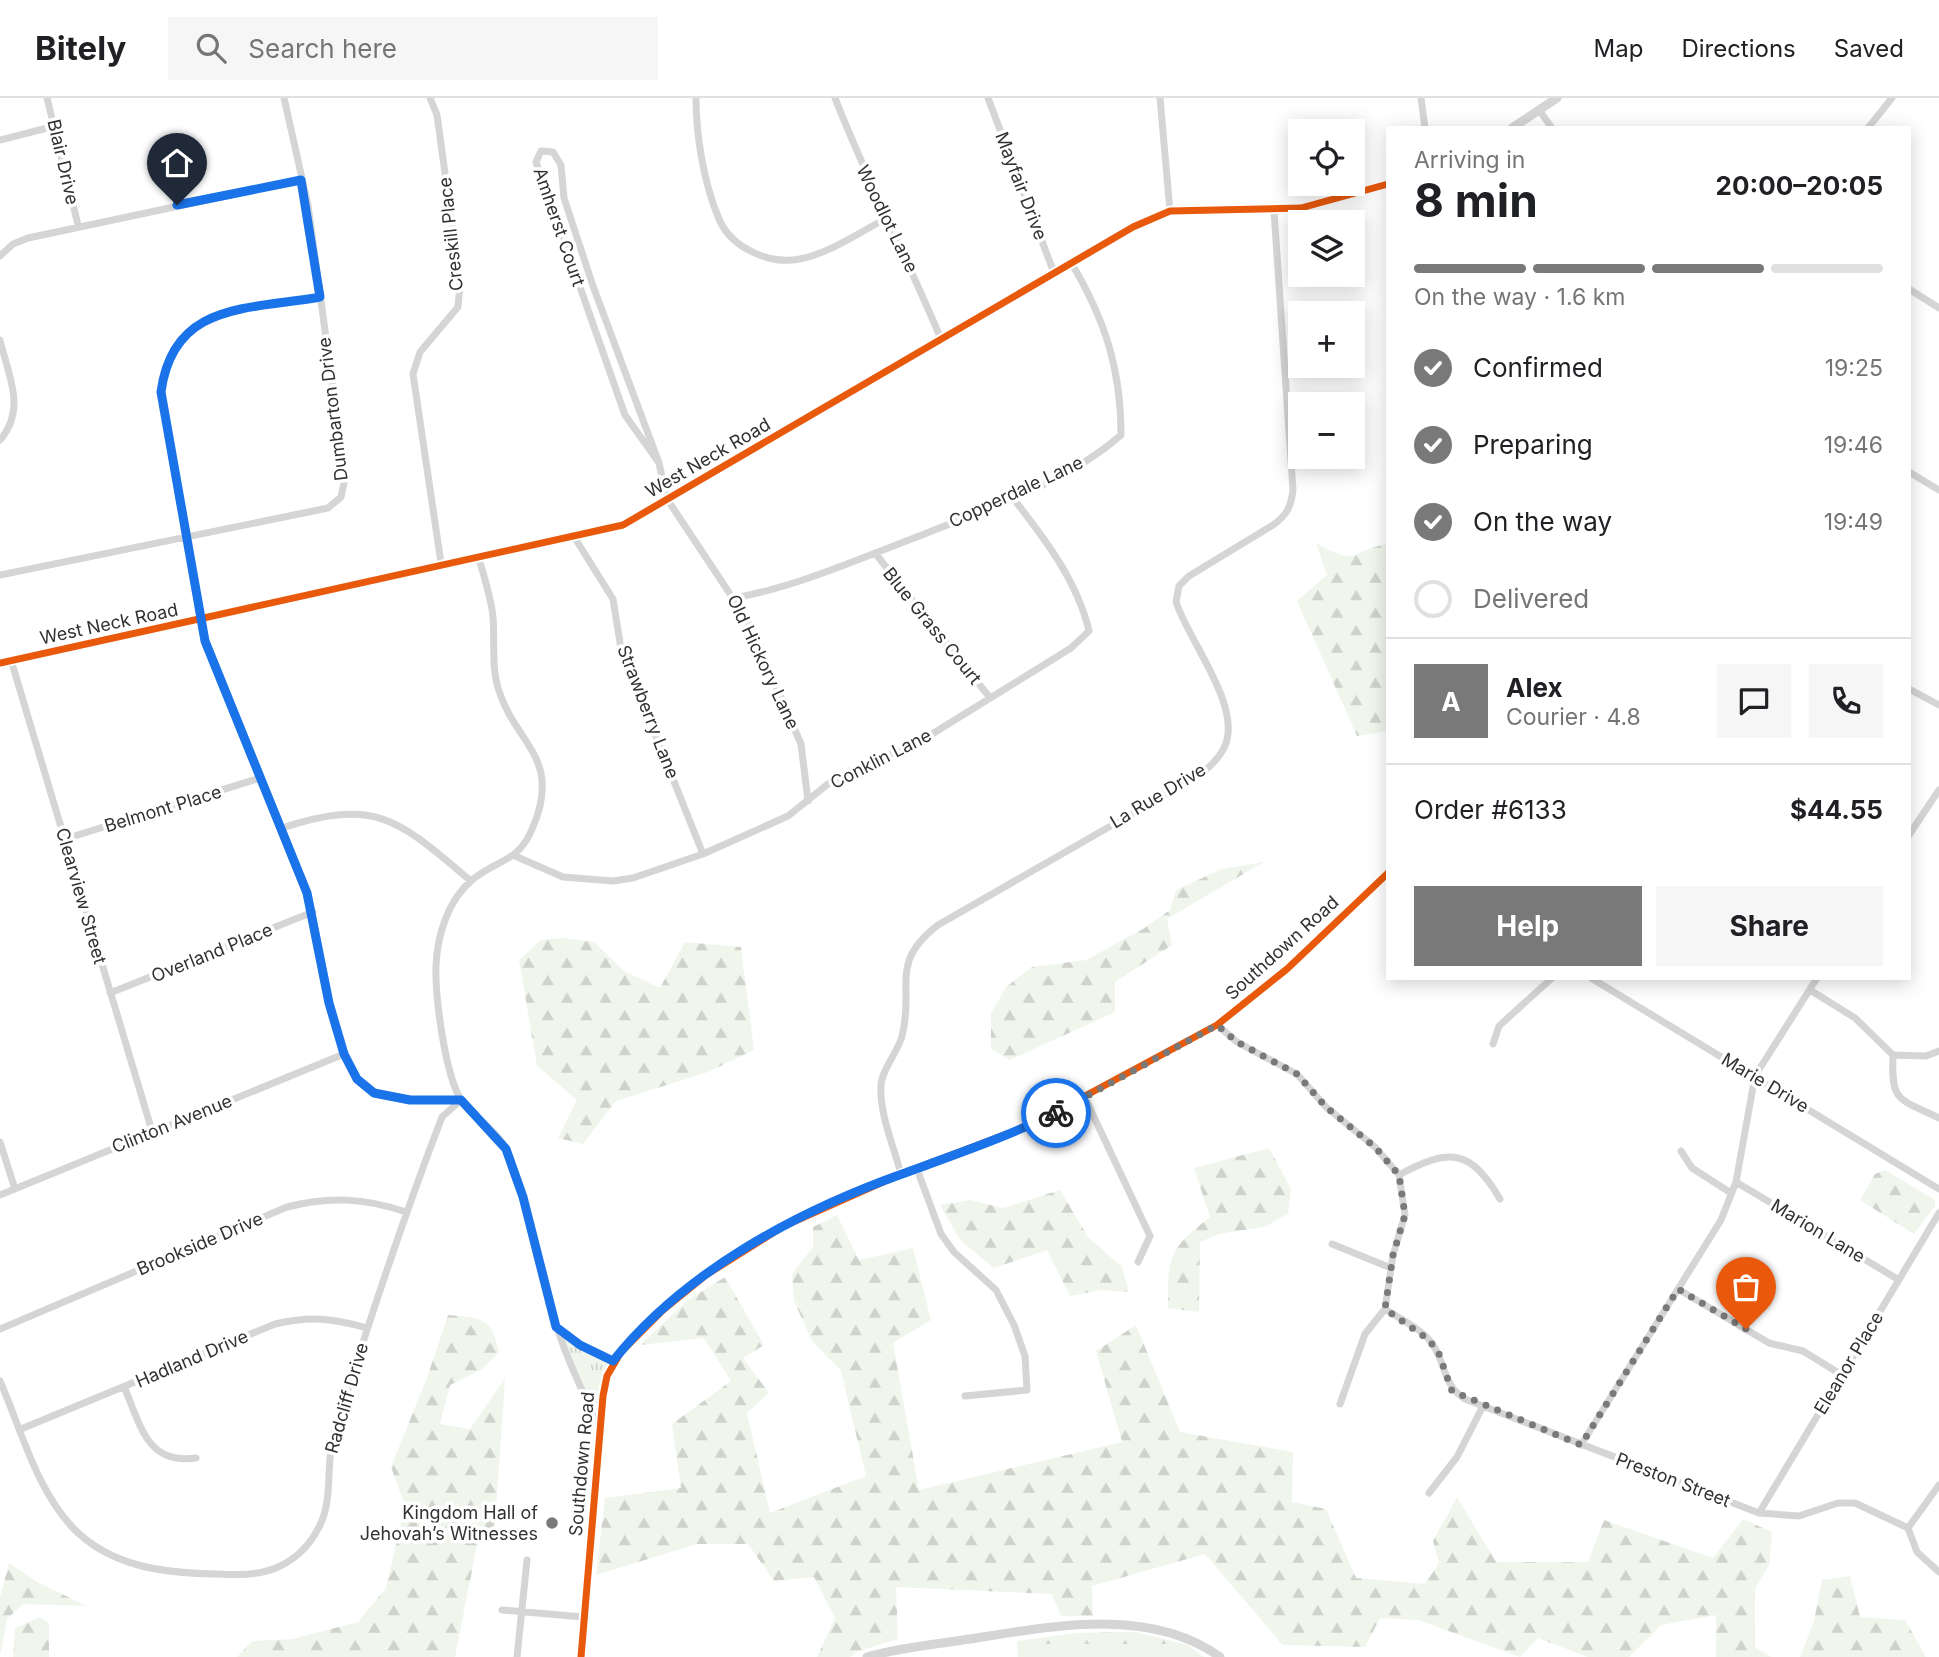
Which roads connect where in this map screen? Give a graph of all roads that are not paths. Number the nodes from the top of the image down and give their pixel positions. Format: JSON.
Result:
{"nodes":[{"id":1,"x":47,"y":98,"type":"edge"},
{"id":2,"x":285,"y":98,"type":"edge"},
{"id":3,"x":430,"y":98,"type":"edge"},
{"id":4,"x":696,"y":98,"type":"edge"},
{"id":5,"x":835,"y":98,"type":"edge"},
{"id":6,"x":988,"y":98,"type":"edge"},
{"id":7,"x":1160,"y":98,"type":"edge"},
{"id":8,"x":1421,"y":98,"type":"edge"},
{"id":9,"x":1557,"y":98,"type":"edge"},
{"id":10,"x":1892,"y":98,"type":"edge"},
{"id":11,"x":1539,"y":110,"type":"junction"},
{"id":12,"x":1425,"y":126,"type":"edge"},
{"id":13,"x":1514,"y":126,"type":"edge"},
{"id":14,"x":1551,"y":126,"type":"edge"},
{"id":15,"x":1870,"y":126,"type":"edge"},
{"id":16,"x":55,"y":127,"type":"junction"},
{"id":17,"x":0,"y":140,"type":"edge"},
{"id":18,"x":301,"y":180,"type":"junction"},
{"id":19,"x":1386,"y":185,"type":"edge"},
{"id":20,"x":1170,"y":211,"type":"junction"},
{"id":21,"x":1274,"y":211,"type":"junction"},
{"id":22,"x":887,"y":218,"type":"junction"},
{"id":23,"x":78,"y":225,"type":"junction"},
{"id":24,"x":0,"y":257,"type":"edge"},
{"id":25,"x":1072,"y":264,"type":"junction"},
{"id":26,"x":1054,"y":273,"type":"junction"},
{"id":27,"x":1911,"y":290,"type":"edge"},
{"id":28,"x":320,"y":297,"type":"junction"},
{"id":29,"x":1939,"y":308,"type":"edge"},
{"id":30,"x":941,"y":339,"type":"junction"},
{"id":31,"x":1,"y":345,"type":"edge"},
{"id":32,"x":0,"y":440,"type":"edge"},
{"id":33,"x":659,"y":463,"type":"junction"},
{"id":34,"x":1911,"y":473,"type":"edge"},
{"id":35,"x":1939,"y":490,"type":"edge"},
{"id":36,"x":1013,"y":498,"type":"junction"},
{"id":37,"x":667,"y":499,"type":"junction"},
{"id":38,"x":573,"y":535,"type":"junction"},
{"id":39,"x":187,"y":537,"type":"junction"},
{"id":40,"x":874,"y":553,"type":"junction"},
{"id":41,"x":478,"y":556,"type":"junction"},
{"id":42,"x":441,"y":564,"type":"junction"},
{"id":43,"x":0,"y":575,"type":"edge"},
{"id":44,"x":735,"y":597,"type":"junction"},
{"id":45,"x":202,"y":620,"type":"junction"},
{"id":46,"x":11,"y":660,"type":"junction"},
{"id":47,"x":0,"y":663,"type":"edge"},
{"id":48,"x":1911,"y":690,"type":"edge"},
{"id":49,"x":990,"y":698,"type":"junction"},
{"id":50,"x":1939,"y":705,"type":"edge"},
{"id":51,"x":260,"y":778,"type":"junction"},
{"id":52,"x":1939,"y":790,"type":"edge"},
{"id":53,"x":808,"y":801,"type":"junction"},
{"id":54,"x":282,"y":828,"type":"junction"},
{"id":55,"x":1911,"y":832,"type":"edge"},
{"id":56,"x":65,"y":839,"type":"junction"},
{"id":57,"x":703,"y":854,"type":"junction"},
{"id":58,"x":515,"y":856,"type":"junction"},
{"id":59,"x":1386,"y":875,"type":"edge"},
{"id":60,"x":471,"y":881,"type":"junction"},
{"id":61,"x":313,"y":912,"type":"junction"},
{"id":62,"x":1550,"y":980,"type":"edge"},
{"id":63,"x":1594,"y":980,"type":"edge"},
{"id":64,"x":1816,"y":980,"type":"edge"},
{"id":65,"x":1810,"y":990,"type":"junction"},
{"id":66,"x":110,"y":993,"type":"junction"},
{"id":67,"x":1217,"y":1025,"type":"junction"},
{"id":68,"x":1493,"y":1044,"type":"dead end"},
{"id":69,"x":1939,"y":1051,"type":"edge"},
{"id":70,"x":344,"y":1054,"type":"junction"},
{"id":71,"x":1893,"y":1055,"type":"junction"},
{"id":72,"x":1755,"y":1076,"type":"junction"},
{"id":73,"x":1085,"y":1098,"type":"junction"},
{"id":74,"x":461,"y":1100,"type":"junction"},
{"id":75,"x":1939,"y":1118,"type":"edge"},
{"id":76,"x":152,"y":1131,"type":"junction"},
{"id":77,"x":0,"y":1142,"type":"edge"},
{"id":78,"x":1681,"y":1151,"type":"dead end"},
{"id":79,"x":917,"y":1169,"type":"junction"},
{"id":80,"x":901,"y":1174,"type":"junction"},
{"id":81,"x":1399,"y":1175,"type":"junction"},
{"id":82,"x":1736,"y":1182,"type":"junction"},
{"id":83,"x":15,"y":1189,"type":"junction"},
{"id":84,"x":1939,"y":1189,"type":"edge"},
{"id":85,"x":1731,"y":1193,"type":"junction"},
{"id":86,"x":0,"y":1195,"type":"edge"},
{"id":87,"x":1500,"y":1199,"type":"dead end"},
{"id":88,"x":406,"y":1212,"type":"junction"},
{"id":89,"x":1939,"y":1213,"type":"edge"},
{"id":90,"x":1332,"y":1244,"type":"dead end"},
{"id":91,"x":1138,"y":1262,"type":"dead end"},
{"id":92,"x":1391,"y":1268,"type":"junction"},
{"id":93,"x":1899,"y":1280,"type":"junction"},
{"id":94,"x":1678,"y":1289,"type":"junction"},
{"id":95,"x":1385,"y":1309,"type":"junction"},
{"id":96,"x":556,"y":1327,"type":"junction"},
{"id":97,"x":367,"y":1328,"type":"junction"},
{"id":98,"x":0,"y":1329,"type":"edge"},
{"id":99,"x":613,"y":1361,"type":"junction"},
{"id":100,"x":1842,"y":1375,"type":"junction"},
{"id":101,"x":0,"y":1381,"type":"edge"},
{"id":102,"x":125,"y":1388,"type":"junction"},
{"id":103,"x":965,"y":1396,"type":"dead end"},
{"id":104,"x":1340,"y":1404,"type":"dead end"},
{"id":105,"x":1483,"y":1406,"type":"junction"},
{"id":106,"x":598,"y":1427,"type":"junction"},
{"id":107,"x":21,"y":1429,"type":"junction"},
{"id":108,"x":1581,"y":1445,"type":"junction"},
{"id":109,"x":196,"y":1458,"type":"dead end"},
{"id":110,"x":1939,"y":1485,"type":"edge"},
{"id":111,"x":1429,"y":1493,"type":"dead end"},
{"id":112,"x":1759,"y":1513,"type":"junction"},
{"id":113,"x":1908,"y":1528,"type":"junction"},
{"id":114,"x":527,"y":1560,"type":"dead end"},
{"id":115,"x":1939,"y":1572,"type":"edge"},
{"id":116,"x":502,"y":1610,"type":"dead end"},
{"id":117,"x":522,"y":1613,"type":"junction"},
{"id":118,"x":583,"y":1617,"type":"junction"},
{"id":119,"x":517,"y":1657,"type":"edge"},
{"id":120,"x":581,"y":1657,"type":"edge"},
{"id":121,"x":867,"y":1657,"type":"edge"},
{"id":122,"x":1220,"y":1657,"type":"edge"}],
"edges":[{"from":1,"to":16,"type":"street","name":"Blair Drive"},
{"from":2,"to":18,"type":"street","name":"Dumbarton Drive"},
{"from":3,"to":42,"type":"street","name":"Creskill Place"},
{"from":4,"to":22,"type":"street"},
{"from":5,"to":22,"type":"street","name":"Woodlot Lane"},
{"from":6,"to":26,"type":"street","name":"Mayfair Drive"},
{"from":7,"to":20,"type":"street"},
{"from":8,"to":12,"type":"street"},
{"from":9,"to":11,"type":"street"},
{"from":10,"to":15,"type":"street"},
{"from":11,"to":13,"type":"street"},
{"from":11,"to":14,"type":"street"},
{"from":16,"to":17,"type":"street"},
{"from":16,"to":23,"type":"street","name":"Blair Drive"},
{"from":18,"to":23,"type":"street"},
{"from":18,"to":28,"type":"street","name":"Dumbarton Drive"},
{"from":19,"to":21,"type":"street","name":"West Neck Road"},
{"from":20,"to":21,"type":"street","name":"West Neck Road"},
{"from":20,"to":25,"type":"street","name":"West Neck Road"},
{"from":21,"to":80,"type":"street","name":"La Rue Drive"},
{"from":22,"to":30,"type":"street","name":"Woodlot Lane"},
{"from":23,"to":24,"type":"street"},
{"from":25,"to":26,"type":"street","name":"West Neck Road"},
{"from":25,"to":36,"type":"street","name":"Copperdale Lane"},
{"from":26,"to":30,"type":"street","name":"West Neck Road"},
{"from":27,"to":29,"type":"street"},
{"from":28,"to":39,"type":"street"},
{"from":28,"to":39,"type":"street","name":"Dumbarton Drive"},
{"from":30,"to":37,"type":"street","name":"West Neck Road"},
{"from":31,"to":32,"type":"street"},
{"from":33,"to":33,"type":"street","name":"Amherst Court"},
{"from":33,"to":37,"type":"street","name":"Amherst Court"},
{"from":34,"to":35,"type":"street"},
{"from":36,"to":40,"type":"street","name":"Copperdale Lane"},
{"from":36,"to":49,"type":"street","name":"Conklin Lane"},
{"from":37,"to":38,"type":"street","name":"West Neck Road"},
{"from":37,"to":44,"type":"street","name":"Old Hickory Lane"},
{"from":38,"to":41,"type":"street","name":"West Neck Road"},
{"from":38,"to":57,"type":"street","name":"Strawberry Lane"},
{"from":39,"to":43,"type":"street","name":"Dumbarton Drive"},
{"from":39,"to":45,"type":"street"},
{"from":40,"to":44,"type":"street","name":"Copperdale Lane"},
{"from":40,"to":49,"type":"street","name":"Blue Grass Court"},
{"from":41,"to":42,"type":"street","name":"West Neck Road"},
{"from":41,"to":58,"type":"street"},
{"from":42,"to":45,"type":"street","name":"West Neck Road"},
{"from":44,"to":53,"type":"street","name":"Old Hickory Lane"},
{"from":45,"to":46,"type":"street","name":"West Neck Road"},
{"from":45,"to":51,"type":"street"},
{"from":46,"to":47,"type":"street","name":"West Neck Road"},
{"from":46,"to":56,"type":"street","name":"Clearview Street"},
{"from":48,"to":50,"type":"street"},
{"from":49,"to":53,"type":"street","name":"Conklin Lane"},
{"from":51,"to":54,"type":"street"},
{"from":51,"to":56,"type":"street","name":"Belmont Place"},
{"from":52,"to":55,"type":"street"},
{"from":53,"to":57,"type":"street","name":"Conklin Lane"},
{"from":54,"to":60,"type":"street"},
{"from":54,"to":61,"type":"street"},
{"from":56,"to":66,"type":"street","name":"Clearview Street"},
{"from":57,"to":58,"type":"street","name":"Conklin Lane"},
{"from":58,"to":60,"type":"street"},
{"from":59,"to":67,"type":"street","name":"Southdown Road"},
{"from":60,"to":74,"type":"street"},
{"from":61,"to":66,"type":"street","name":"Overland Place"},
{"from":61,"to":70,"type":"street"},
{"from":62,"to":68,"type":"street"},
{"from":63,"to":72,"type":"street","name":"Marie Drive"},
{"from":64,"to":65,"type":"street"},
{"from":65,"to":71,"type":"street"},
{"from":65,"to":72,"type":"street"},
{"from":66,"to":76,"type":"street","name":"Clearview Street"},
{"from":67,"to":73,"type":"street","name":"Southdown Road"},
{"from":67,"to":81,"type":"street"},
{"from":69,"to":71,"type":"street"},
{"from":70,"to":74,"type":"street"},
{"from":70,"to":76,"type":"street","name":"Clinton Avenue"},
{"from":71,"to":75,"type":"street"},
{"from":72,"to":82,"type":"street"},
{"from":72,"to":84,"type":"street","name":"Marie Drive"},
{"from":73,"to":79,"type":"street","name":"Southdown Road"},
{"from":73,"to":91,"type":"street"},
{"from":74,"to":88,"type":"street","name":"Radcliff Drive"},
{"from":74,"to":96,"type":"street"},
{"from":76,"to":83,"type":"street","name":"Clinton Avenue"},
{"from":77,"to":83,"type":"street"},
{"from":78,"to":85,"type":"street"},
{"from":79,"to":80,"type":"street","name":"Southdown Road"},
{"from":79,"to":103,"type":"street"},
{"from":80,"to":99,"type":"street","name":"Southdown Road"},
{"from":81,"to":87,"type":"street"},
{"from":81,"to":92,"type":"street"},
{"from":82,"to":85,"type":"street"},
{"from":82,"to":93,"type":"street","name":"Marion Lane"},
{"from":83,"to":86,"type":"street","name":"Clinton Avenue"},
{"from":85,"to":94,"type":"street"},
{"from":88,"to":97,"type":"street","name":"Radcliff Drive"},
{"from":88,"to":98,"type":"street","name":"Brookside Drive"},
{"from":89,"to":93,"type":"street","name":"Eleanor Place"},
{"from":90,"to":92,"type":"street"},
{"from":92,"to":95,"type":"street"},
{"from":93,"to":100,"type":"street","name":"Eleanor Place"},
{"from":94,"to":100,"type":"street"},
{"from":94,"to":108,"type":"street"},
{"from":95,"to":104,"type":"street"},
{"from":95,"to":105,"type":"street","name":"Preston Street"},
{"from":96,"to":99,"type":"street"},
{"from":96,"to":106,"type":"street"},
{"from":97,"to":102,"type":"street","name":"Hadland Drive"},
{"from":97,"to":107,"type":"street","name":"Radcliff Drive"},
{"from":99,"to":106,"type":"street","name":"Southdown Road"},
{"from":100,"to":112,"type":"street","name":"Eleanor Place"},
{"from":101,"to":107,"type":"street","name":"Radcliff Drive"},
{"from":102,"to":107,"type":"street","name":"Hadland Drive"},
{"from":102,"to":109,"type":"street"},
{"from":105,"to":108,"type":"street","name":"Preston Street"},
{"from":105,"to":111,"type":"street"},
{"from":106,"to":118,"type":"street","name":"Southdown Road"},
{"from":108,"to":112,"type":"street","name":"Preston Street"},
{"from":110,"to":113,"type":"street"},
{"from":112,"to":113,"type":"street","name":"Preston Street"},
{"from":113,"to":115,"type":"street"},
{"from":114,"to":117,"type":"street"},
{"from":116,"to":117,"type":"street"},
{"from":117,"to":118,"type":"street"},
{"from":117,"to":119,"type":"street"},
{"from":118,"to":120,"type":"street","name":"Southdown Road"},
{"from":121,"to":122,"type":"street"}]}
